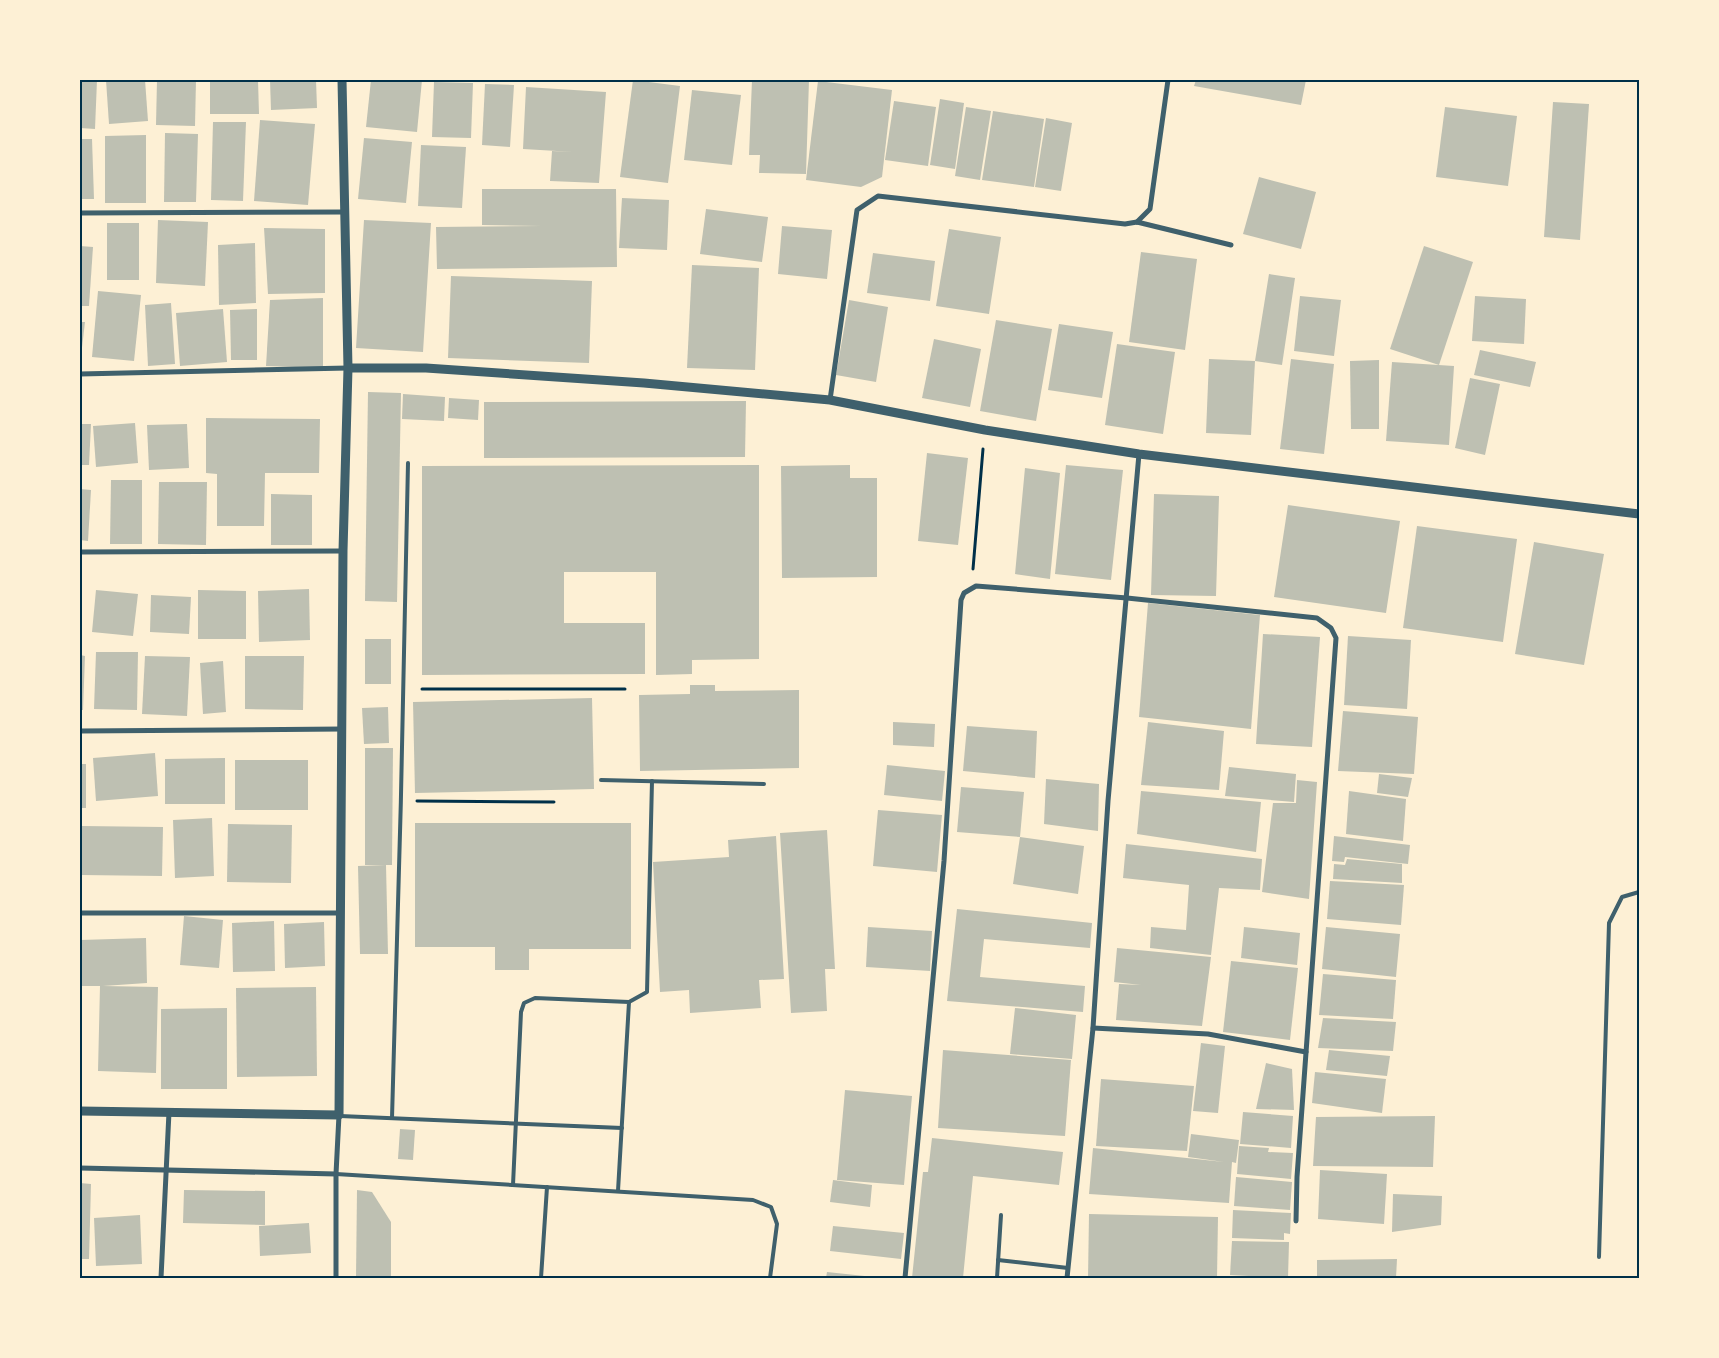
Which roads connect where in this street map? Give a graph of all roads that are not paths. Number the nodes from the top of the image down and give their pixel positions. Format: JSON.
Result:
{"nodes":[{"id":1,"x":342,"y":80,"type":"edge"},
{"id":2,"x":1168,"y":80,"type":"edge"},
{"id":3,"x":346,"y":212,"type":"junction"},
{"id":4,"x":80,"y":213,"type":"edge"},
{"id":5,"x":1137,"y":222,"type":"junction"},
{"id":6,"x":1230,"y":245,"type":"dead end"},
{"id":7,"x":348,"y":368,"type":"junction"},
{"id":8,"x":80,"y":374,"type":"edge"},
{"id":9,"x":830,"y":400,"type":"junction"},
{"id":10,"x":1139,"y":454,"type":"junction"},
{"id":11,"x":408,"y":463,"type":"dead end"},
{"id":12,"x":1639,"y":514,"type":"edge"},
{"id":13,"x":343,"y":551,"type":"junction"},
{"id":14,"x":80,"y":552,"type":"edge"},
{"id":15,"x":1127,"y":598,"type":"junction"},
{"id":16,"x":342,"y":729,"type":"junction"},
{"id":17,"x":80,"y":731,"type":"edge"},
{"id":18,"x":601,"y":780,"type":"dead end"},
{"id":19,"x":652,"y":781,"type":"junction"},
{"id":20,"x":764,"y":784,"type":"dead end"},
{"id":21,"x":1639,"y":892,"type":"edge"},
{"id":22,"x":80,"y":913,"type":"edge"},
{"id":23,"x":341,"y":913,"type":"junction"},
{"id":24,"x":629,"y":1002,"type":"junction"},
{"id":25,"x":1093,"y":1028,"type":"junction"},
{"id":26,"x":1306,"y":1052,"type":"junction"},
{"id":27,"x":80,"y":1111,"type":"edge"},
{"id":28,"x":169,"y":1112,"type":"junction"},
{"id":29,"x":339,"y":1116,"type":"junction"},
{"id":30,"x":392,"y":1118,"type":"junction"},
{"id":31,"x":516,"y":1125,"type":"junction"},
{"id":32,"x":622,"y":1128,"type":"junction"},
{"id":33,"x":80,"y":1168,"type":"edge"},
{"id":34,"x":166,"y":1169,"type":"junction"},
{"id":35,"x":336,"y":1174,"type":"junction"},
{"id":36,"x":513,"y":1185,"type":"junction"},
{"id":37,"x":547,"y":1186,"type":"junction"},
{"id":38,"x":618,"y":1190,"type":"junction"},
{"id":39,"x":1000,"y":1215,"type":"dead end"},
{"id":40,"x":1296,"y":1221,"type":"dead end"},
{"id":41,"x":1599,"y":1257,"type":"dead end"},
{"id":42,"x":998,"y":1260,"type":"junction"},
{"id":43,"x":1068,"y":1268,"type":"junction"},
{"id":44,"x":161,"y":1278,"type":"edge"},
{"id":45,"x":336,"y":1278,"type":"edge"},
{"id":46,"x":541,"y":1278,"type":"edge"},
{"id":47,"x":770,"y":1278,"type":"edge"},
{"id":48,"x":905,"y":1278,"type":"edge"},
{"id":49,"x":997,"y":1278,"type":"edge"},
{"id":50,"x":1067,"y":1278,"type":"edge"}],
"edges":[{"from":1,"to":3,"type":"street"},
{"from":2,"to":5,"type":"street"},
{"from":3,"to":4,"type":"street"},
{"from":3,"to":7,"type":"street"},
{"from":5,"to":6,"type":"street"},
{"from":5,"to":9,"type":"street"},
{"from":7,"to":8,"type":"street"},
{"from":7,"to":9,"type":"street"},
{"from":7,"to":13,"type":"street"},
{"from":9,"to":10,"type":"street"},
{"from":10,"to":12,"type":"street"},
{"from":10,"to":15,"type":"street"},
{"from":11,"to":30,"type":"lane"},
{"from":13,"to":14,"type":"street"},
{"from":13,"to":16,"type":"street"},
{"from":15,"to":25,"type":"street"},
{"from":15,"to":26,"type":"street"},
{"from":15,"to":48,"type":"street"},
{"from":16,"to":17,"type":"street"},
{"from":16,"to":23,"type":"street"},
{"from":18,"to":19,"type":"lane"},
{"from":19,"to":20,"type":"lane"},
{"from":19,"to":24,"type":"lane"},
{"from":21,"to":41,"type":"lane"},
{"from":22,"to":23,"type":"street"},
{"from":23,"to":29,"type":"street"},
{"from":24,"to":31,"type":"lane"},
{"from":24,"to":32,"type":"lane"},
{"from":25,"to":26,"type":"street"},
{"from":25,"to":43,"type":"street"},
{"from":26,"to":40,"type":"street"},
{"from":27,"to":28,"type":"street"},
{"from":28,"to":29,"type":"street"},
{"from":28,"to":34,"type":"street"},
{"from":29,"to":30,"type":"lane"},
{"from":29,"to":35,"type":"street"},
{"from":30,"to":31,"type":"lane"},
{"from":31,"to":32,"type":"lane"},
{"from":31,"to":36,"type":"lane"},
{"from":32,"to":38,"type":"lane"},
{"from":33,"to":34,"type":"street"},
{"from":34,"to":35,"type":"street"},
{"from":34,"to":44,"type":"street"},
{"from":35,"to":36,"type":"lane"},
{"from":35,"to":45,"type":"street"},
{"from":36,"to":37,"type":"lane"},
{"from":37,"to":38,"type":"lane"},
{"from":37,"to":46,"type":"lane"},
{"from":38,"to":47,"type":"lane"},
{"from":39,"to":42,"type":"lane"},
{"from":42,"to":43,"type":"lane"},
{"from":42,"to":49,"type":"lane"},
{"from":43,"to":50,"type":"street"}]}
